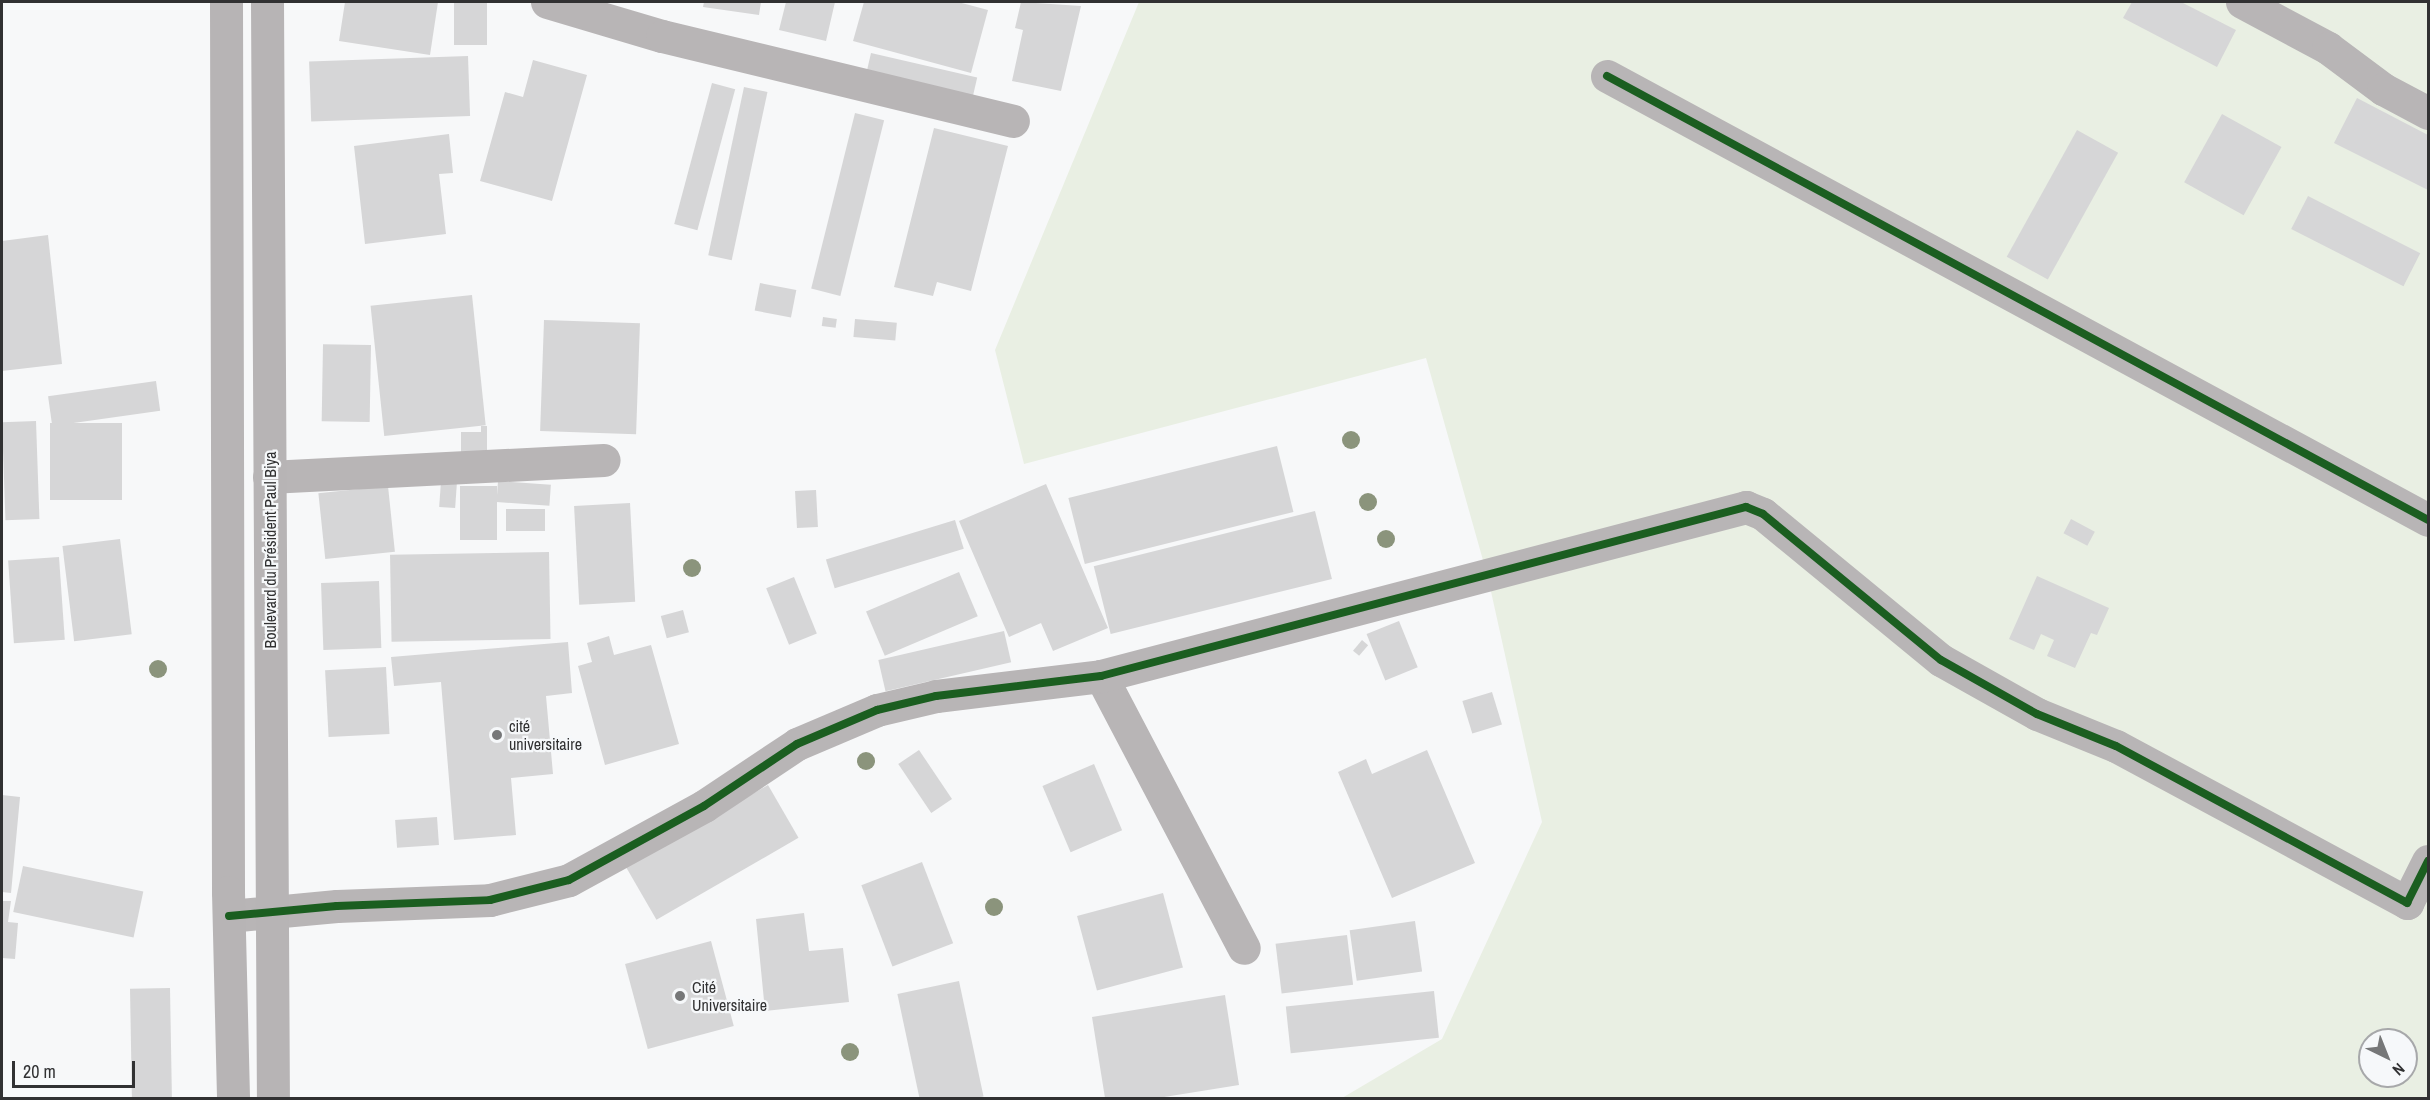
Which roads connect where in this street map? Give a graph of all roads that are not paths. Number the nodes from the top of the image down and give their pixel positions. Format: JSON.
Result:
{"nodes":[{"id":1,"x":226,"y":2,"type":"edge"},
{"id":2,"x":267,"y":2,"type":"edge"},
{"id":3,"x":547,"y":2,"type":"edge"},
{"id":4,"x":2242,"y":2,"type":"edge"},
{"id":5,"x":1607,"y":76,"type":"dead end"},
{"id":6,"x":2428,"y":113,"type":"edge"},
{"id":7,"x":1013,"y":121,"type":"dead end"},
{"id":8,"x":604,"y":460,"type":"dead end"},
{"id":9,"x":269,"y":477,"type":"junction"},
{"id":10,"x":2428,"y":520,"type":"edge"},
{"id":11,"x":1101,"y":676,"type":"junction"},
{"id":12,"x":2428,"y":861,"type":"edge"},
{"id":13,"x":273,"y":914,"type":"junction"},
{"id":14,"x":229,"y":916,"type":"junction"},
{"id":15,"x":1244,"y":948,"type":"dead end"},
{"id":16,"x":233,"y":1098,"type":"edge"},
{"id":17,"x":273,"y":1098,"type":"edge"}],
"edges":[{"from":1,"to":14,"type":"main road"},
{"from":2,"to":9,"type":"main road","name":"Boulevard du Président Paul Biya"},
{"from":3,"to":7,"type":"street"},
{"from":4,"to":6,"type":"street"},
{"from":5,"to":10,"type":"street"},
{"from":8,"to":9,"type":"street"},
{"from":9,"to":13,"type":"main road","name":"Boulevard du Président Paul Biya"},
{"from":11,"to":12,"type":"street"},
{"from":11,"to":13,"type":"street"},
{"from":11,"to":15,"type":"street"},
{"from":13,"to":14,"type":"street"},
{"from":13,"to":17,"type":"main road","name":"Boulevard du Président Paul Biya"},
{"from":14,"to":16,"type":"main road"}]}
